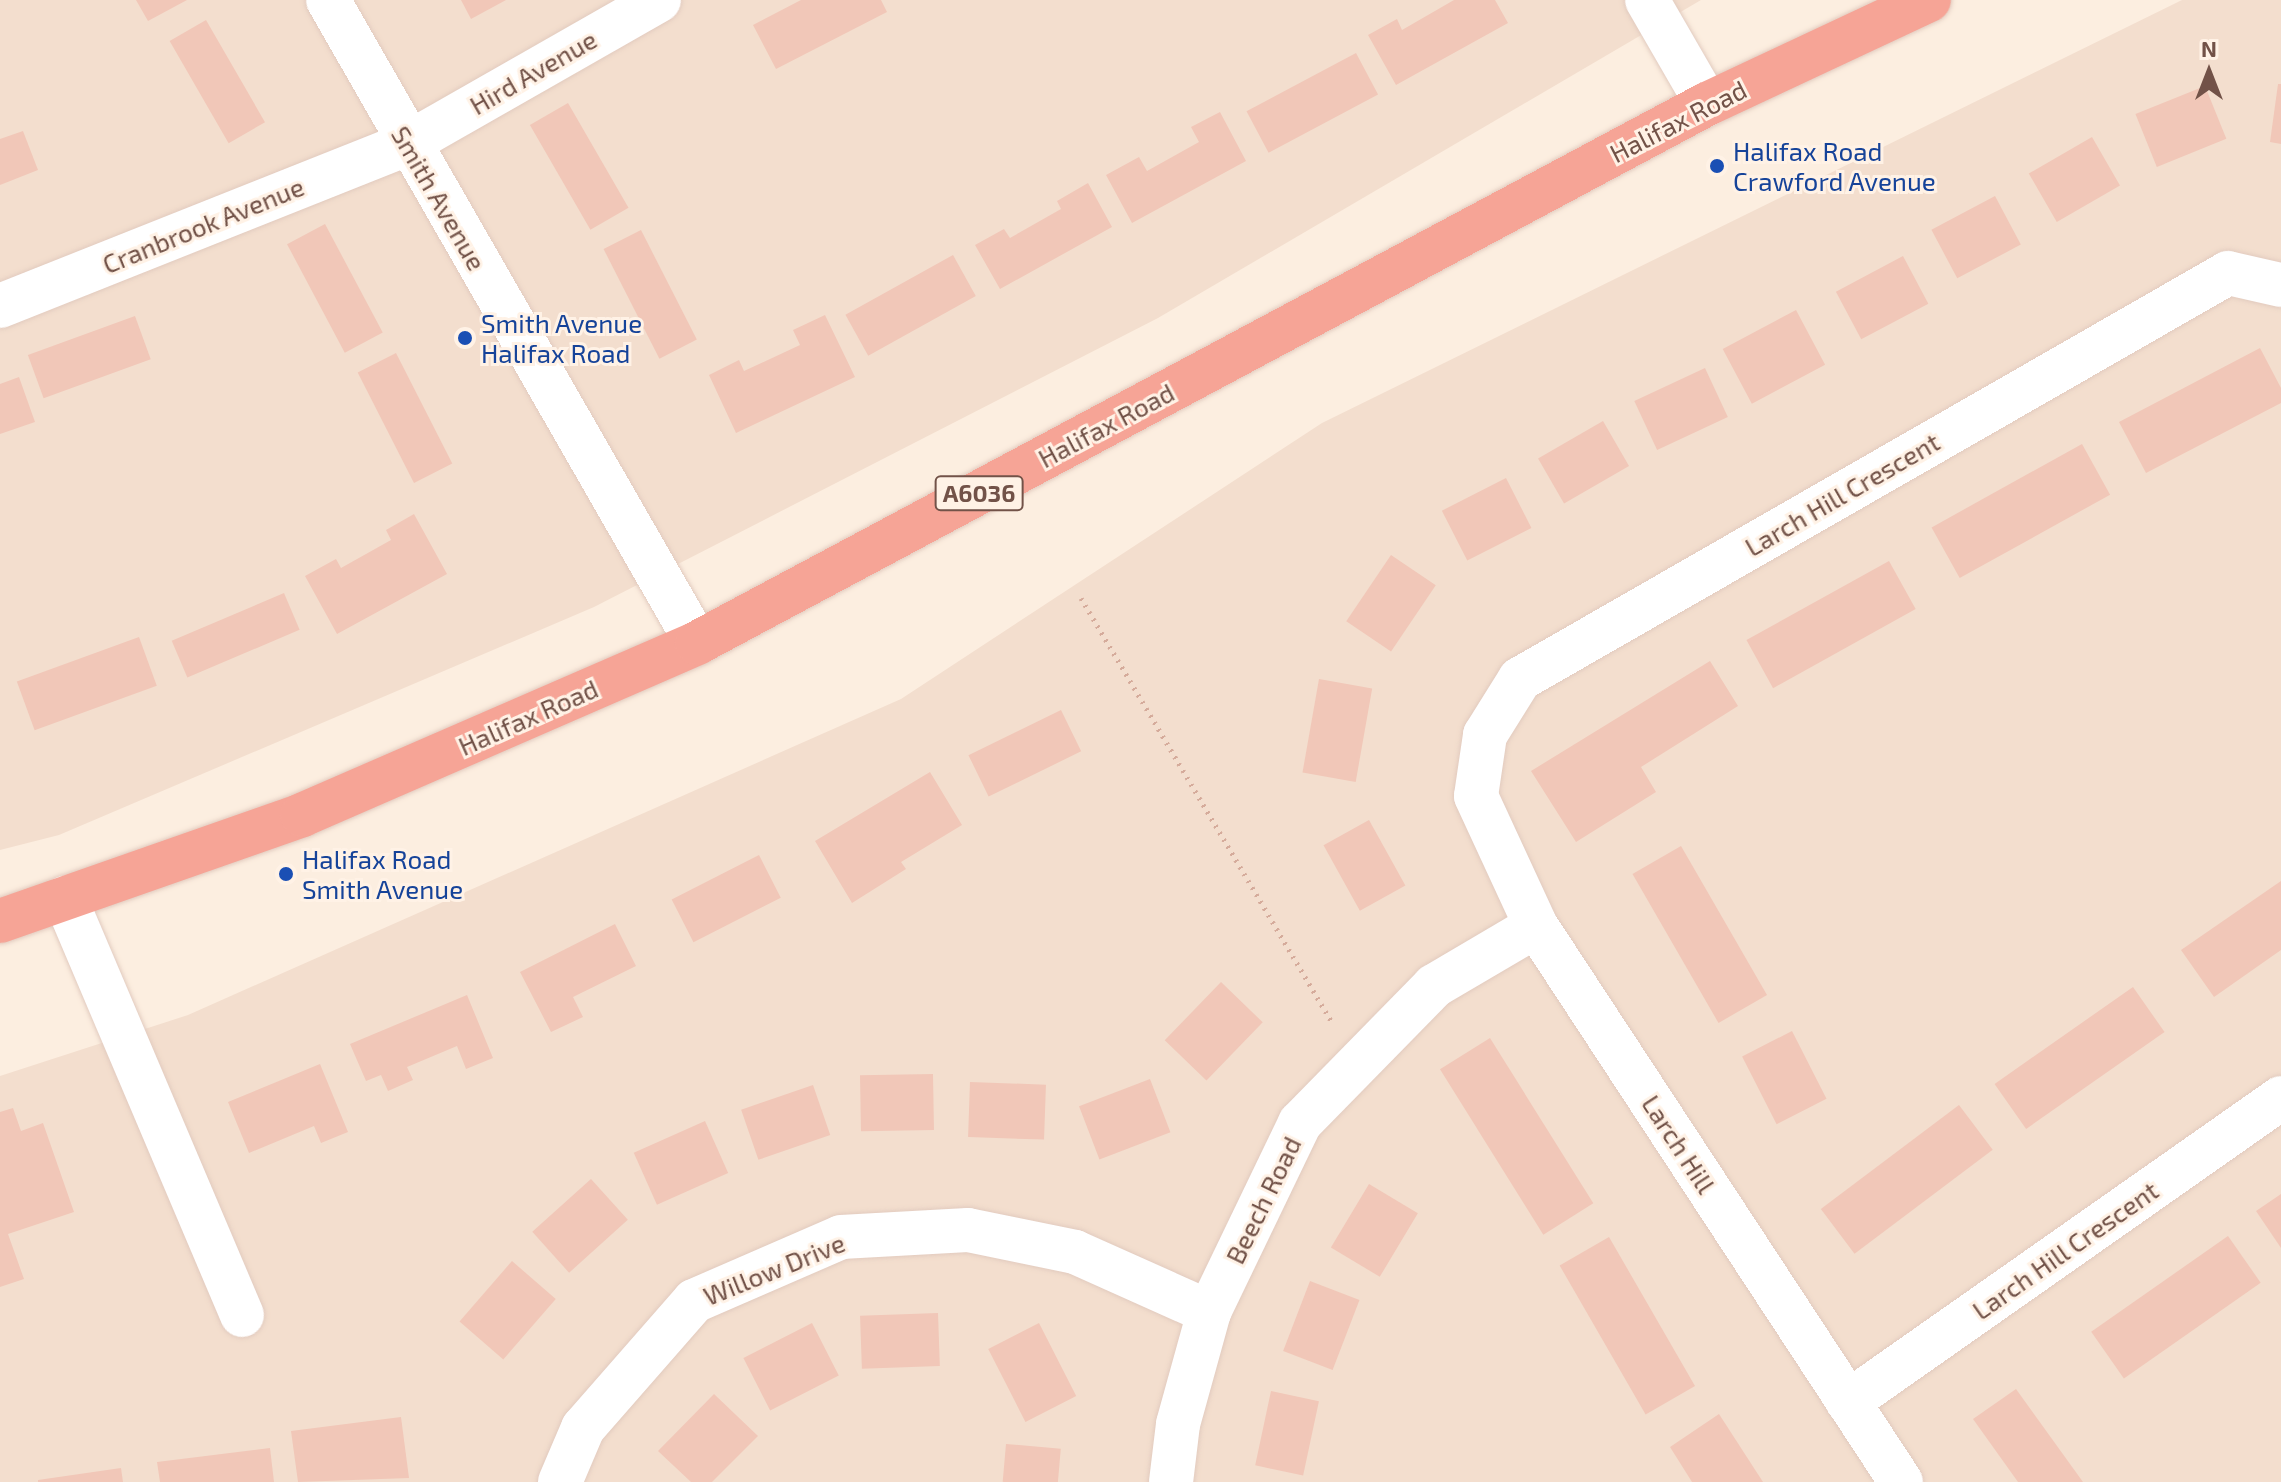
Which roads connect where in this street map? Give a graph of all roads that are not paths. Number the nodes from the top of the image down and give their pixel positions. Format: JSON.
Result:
{"nodes":[{"id":1,"x":328,"y":0,"type":"edge"},
{"id":2,"x":659,"y":0,"type":"edge"},
{"id":3,"x":1647,"y":0,"type":"edge"},
{"id":4,"x":1929,"y":0,"type":"edge"},
{"id":5,"x":1707,"y":104,"type":"junction"},
{"id":6,"x":407,"y":144,"type":"junction"},
{"id":7,"x":2281,"y":285,"type":"edge"},
{"id":8,"x":0,"y":306,"type":"edge"},
{"id":9,"x":697,"y":643,"type":"junction"},
{"id":10,"x":1476,"y":796,"type":"joint"},
{"id":11,"x":65,"y":898,"type":"junction"},
{"id":12,"x":0,"y":921,"type":"edge"},
{"id":13,"x":1536,"y":926,"type":"junction"},
{"id":14,"x":2281,"y":1098,"type":"edge"},
{"id":15,"x":1209,"y":1312,"type":"junction"},
{"id":16,"x":242,"y":1315,"type":"dead end"},
{"id":17,"x":1848,"y":1402,"type":"junction"},
{"id":18,"x":560,"y":1482,"type":"edge"},
{"id":19,"x":1171,"y":1482,"type":"edge"},
{"id":20,"x":1901,"y":1482,"type":"edge"}],
"edges":[{"from":1,"to":6,"type":"street","name":"Smith Avenue"},
{"from":2,"to":6,"type":"street","name":"Hird Avenue"},
{"from":3,"to":5,"type":"street"},
{"from":4,"to":5,"type":"highway","name":"Halifax Road","number":"A6036"},
{"from":5,"to":9,"type":"highway","name":"Halifax Road","number":"A6036"},
{"from":6,"to":8,"type":"street","name":"Cranbrook Avenue"},
{"from":6,"to":9,"type":"street","name":"Smith Avenue"},
{"from":7,"to":10,"type":"street","name":"Larch Hill Crescent"},
{"from":9,"to":11,"type":"highway","name":"Halifax Road","number":"A6036"},
{"from":10,"to":13,"type":"street","name":"Larch Hill"},
{"from":11,"to":12,"type":"highway","name":"Halifax Road","number":"A6036"},
{"from":11,"to":16,"type":"street"},
{"from":13,"to":15,"type":"street","name":"Beech Road"},
{"from":13,"to":17,"type":"street","name":"Larch Hill"},
{"from":14,"to":17,"type":"street","name":"Larch Hill Crescent"},
{"from":15,"to":18,"type":"street","name":"Willow Drive"},
{"from":15,"to":19,"type":"street","name":"Beech Road"},
{"from":17,"to":20,"type":"street","name":"Larch Hill"}]}
